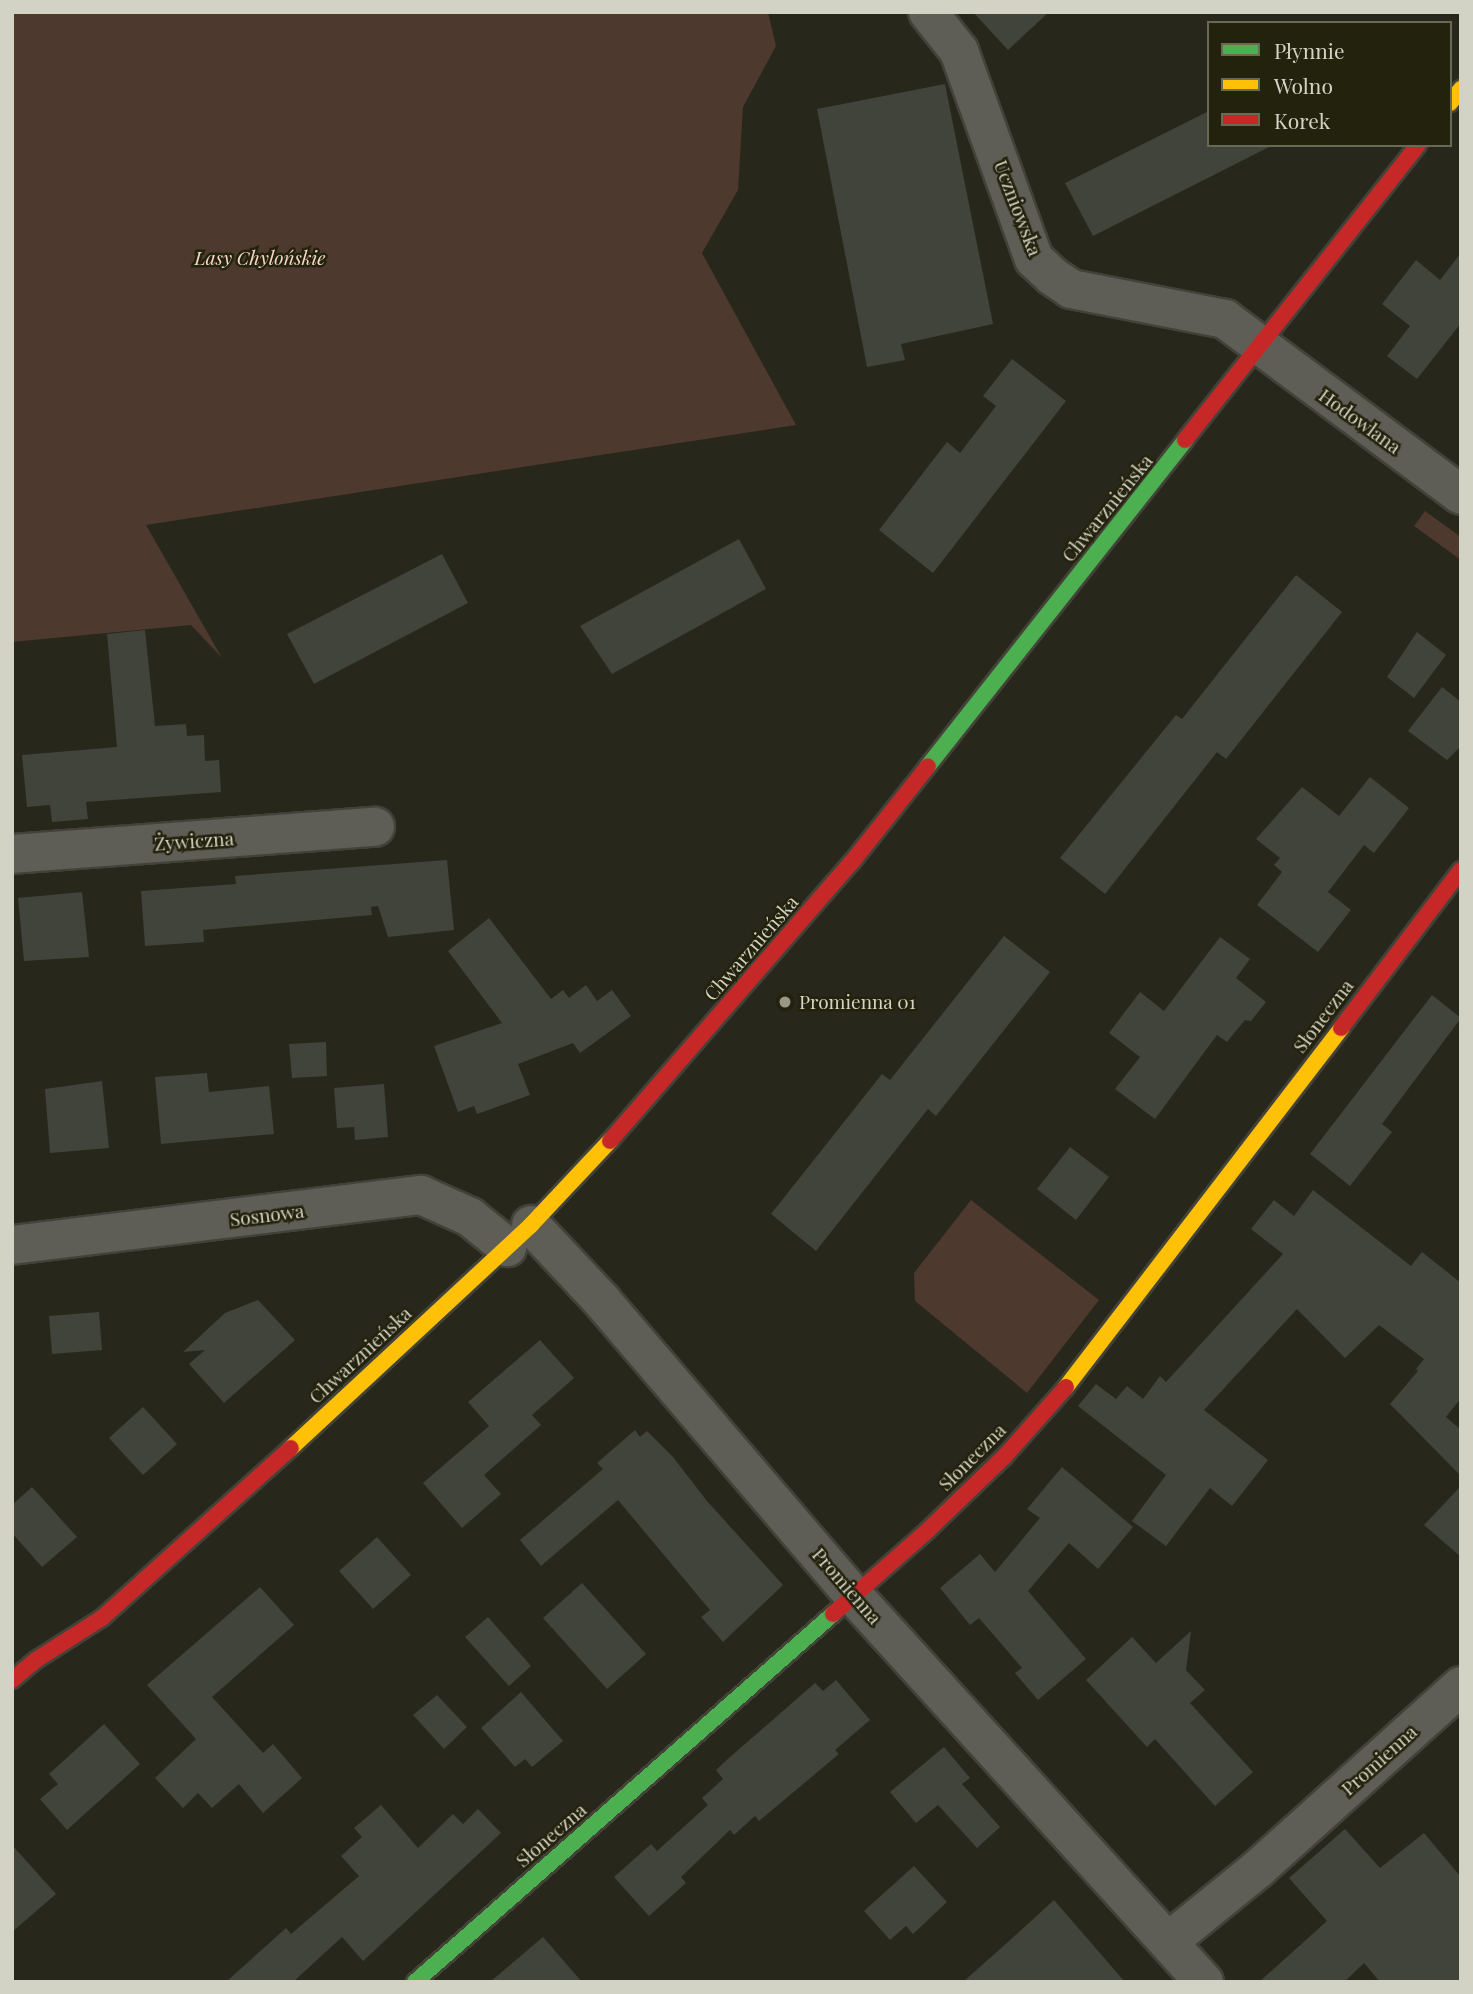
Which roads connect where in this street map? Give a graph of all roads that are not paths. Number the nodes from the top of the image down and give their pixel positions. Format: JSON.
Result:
{"nodes":[{"id":1,"x":928,"y":12,"type":"edge"},
{"id":2,"x":1416,"y":147,"type":"edge"},
{"id":3,"x":1260,"y":346,"type":"junction"},
{"id":4,"x":1461,"y":495,"type":"edge"},
{"id":5,"x":375,"y":827,"type":"dead end"},
{"id":6,"x":12,"y":855,"type":"edge"},
{"id":7,"x":1461,"y":870,"type":"edge"},
{"id":8,"x":519,"y":1236,"type":"junction"},
{"id":9,"x":12,"y":1245,"type":"edge"},
{"id":10,"x":854,"y":1596,"type":"junction"},
{"id":11,"x":12,"y":1680,"type":"edge"},
{"id":12,"x":1461,"y":1686,"type":"edge"},
{"id":13,"x":1168,"y":1942,"type":"junction"},
{"id":14,"x":422,"y":1980,"type":"edge"},
{"id":15,"x":1204,"y":1982,"type":"edge"}],
"edges":[{"from":1,"to":3,"type":"street","name":"Uczniowska"},
{"from":2,"to":3,"type":"main road","name":"Chwarznieńska"},
{"from":3,"to":4,"type":"street","name":"Hodowlana"},
{"from":3,"to":8,"type":"main road","name":"Chwarznieńska"},
{"from":5,"to":6,"type":"street","name":"Żywiczna"},
{"from":7,"to":10,"type":"main road","name":"Słoneczna"},
{"from":8,"to":9,"type":"street","name":"Sosnowa"},
{"from":8,"to":10,"type":"street","name":"Promienna"},
{"from":8,"to":11,"type":"main road","name":"Chwarznieńska"},
{"from":10,"to":13,"type":"street","name":"Promienna"},
{"from":10,"to":14,"type":"main road","name":"Słoneczna"},
{"from":12,"to":13,"type":"street","name":"Promienna"},
{"from":13,"to":15,"type":"street","name":"Promienna"}]}
